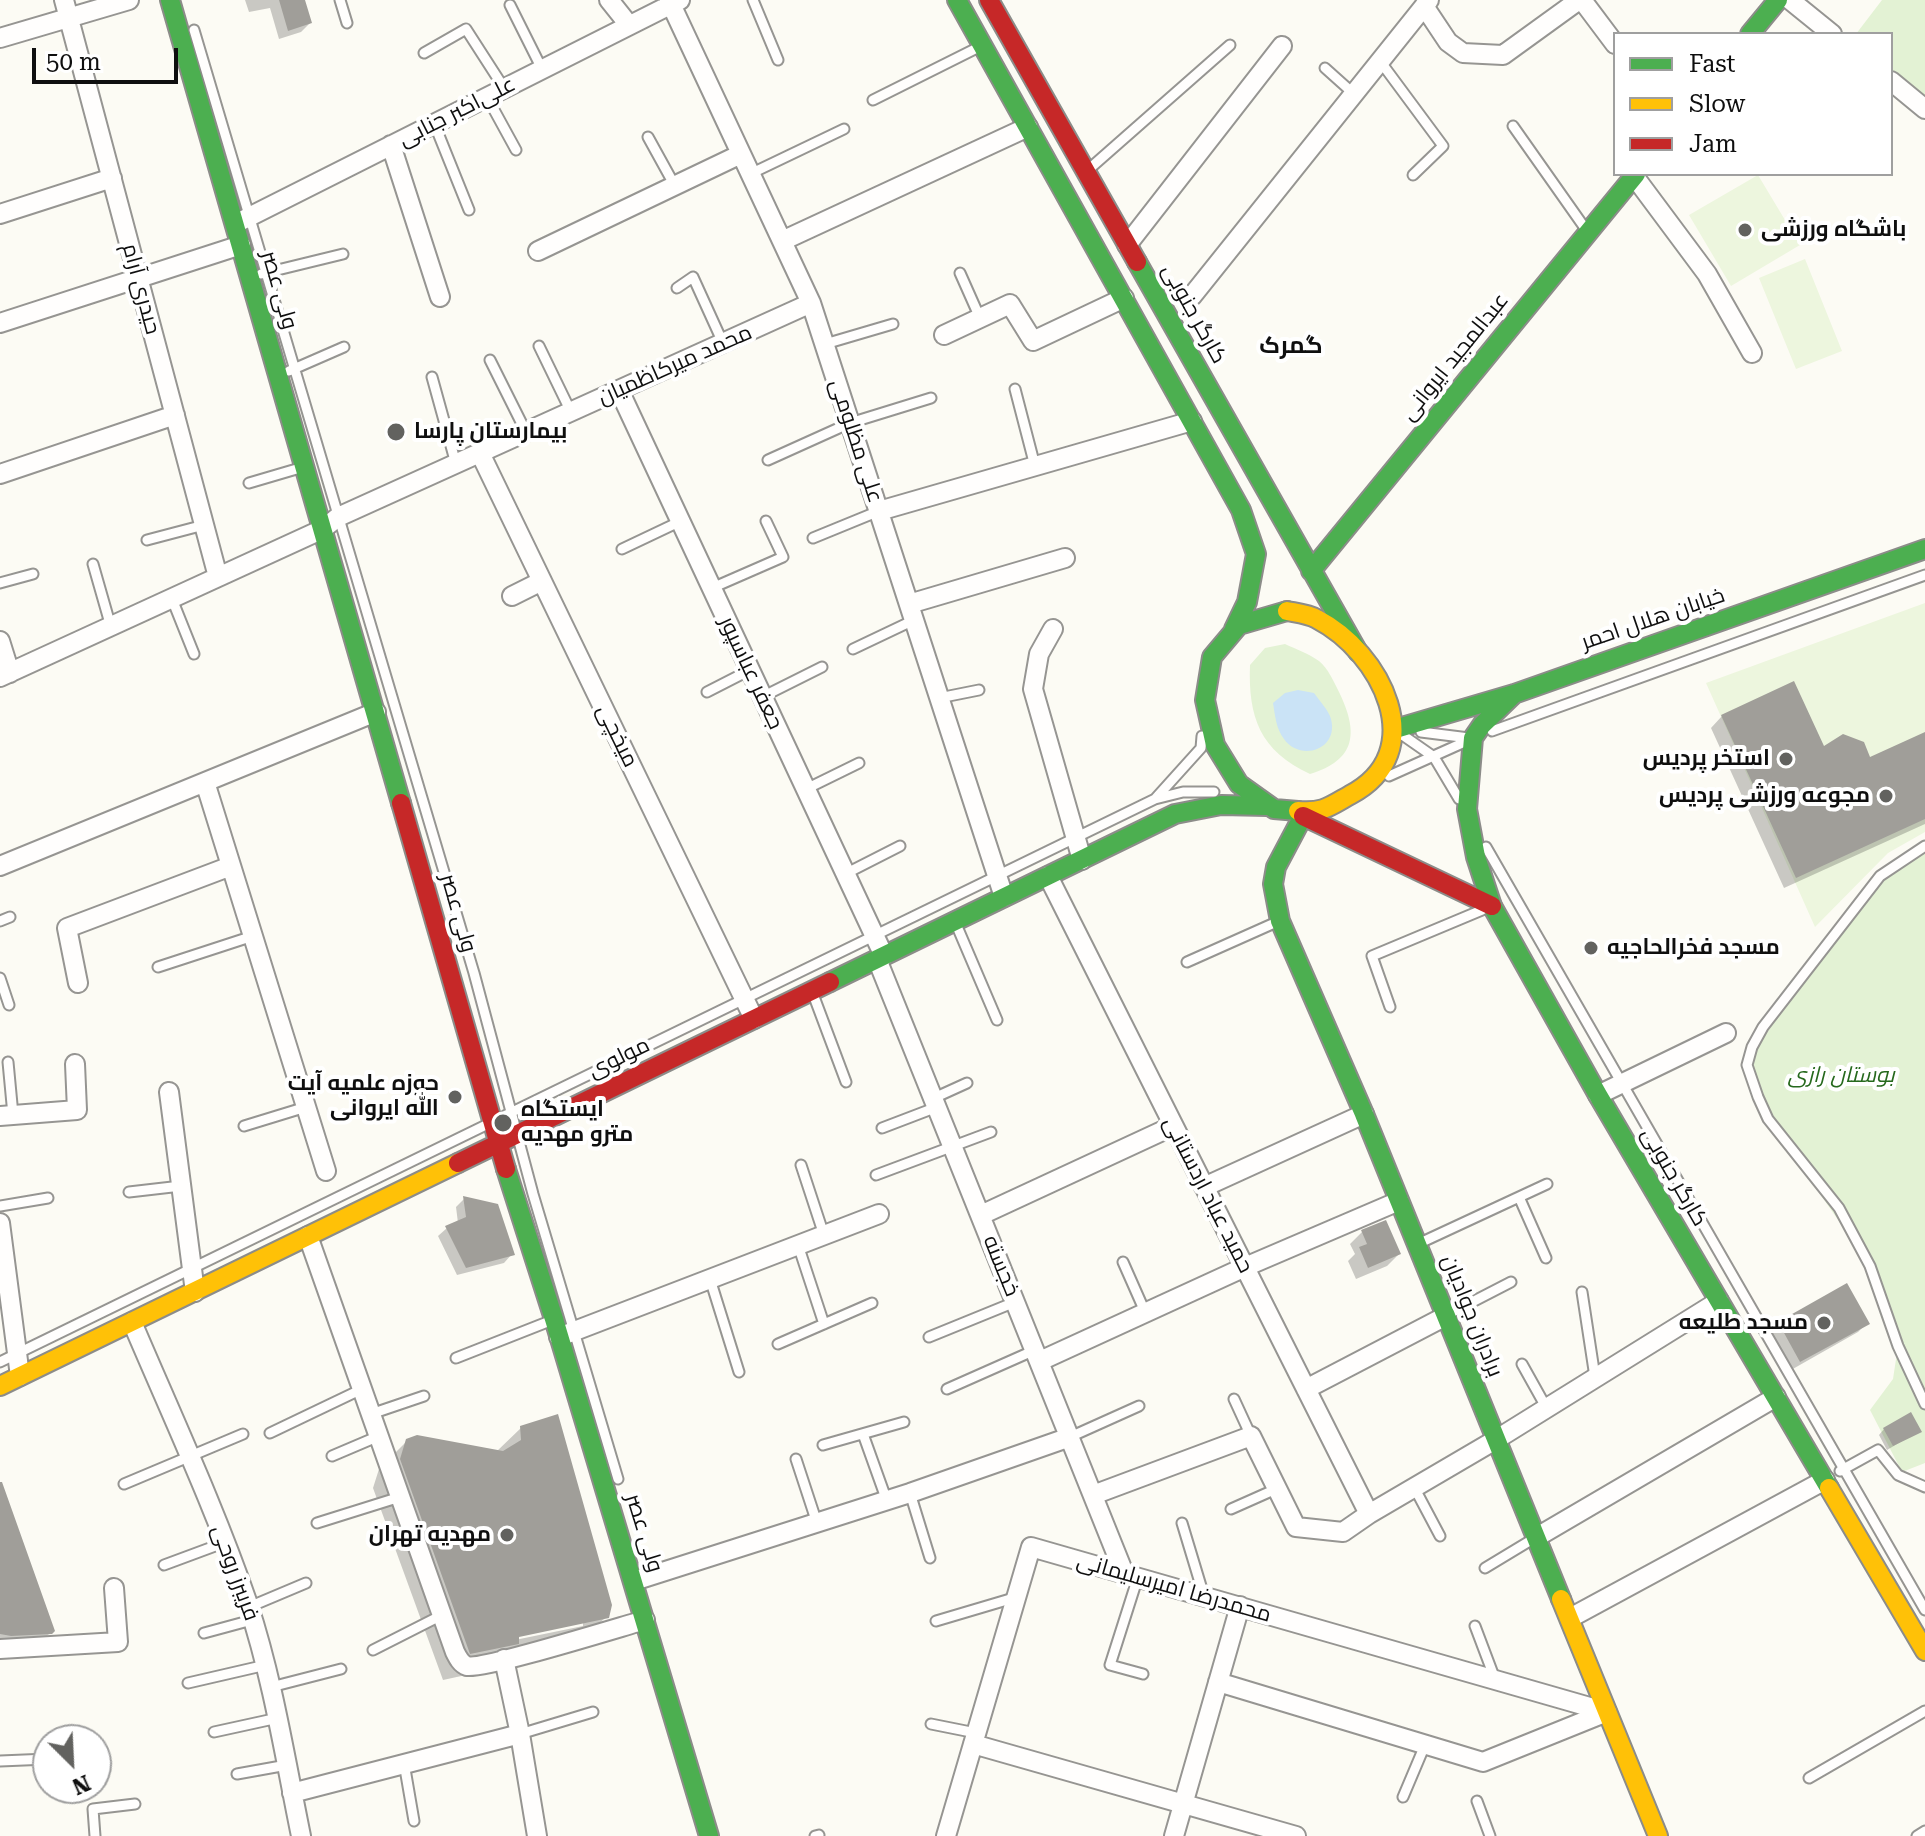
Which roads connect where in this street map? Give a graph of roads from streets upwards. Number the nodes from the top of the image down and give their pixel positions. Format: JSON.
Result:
{"nodes":[{"id":1,"x":129,"y":0,"type":"edge"},
{"id":2,"x":170,"y":0,"type":"edge"},
{"id":3,"x":609,"y":0,"type":"edge"},
{"id":4,"x":957,"y":0,"type":"edge"},
{"id":5,"x":989,"y":0,"type":"edge"},
{"id":6,"x":1580,"y":0,"type":"edge"},
{"id":7,"x":1778,"y":0,"type":"edge"},
{"id":8,"x":1790,"y":0,"type":"edge"},
{"id":9,"x":673,"y":2,"type":"edge"},
{"id":10,"x":1426,"y":3,"type":"edge"},
{"id":11,"x":67,"y":9,"type":"edge"},
{"id":12,"x":629,"y":25,"type":"junction"},
{"id":13,"x":1752,"y":32,"type":"edge"},
{"id":14,"x":1830,"y":32,"type":"edge"},
{"id":15,"x":0,"y":38,"type":"edge"},
{"id":16,"x":1613,"y":41,"type":"edge"},
{"id":17,"x":1282,"y":46,"type":"dead end"},
{"id":18,"x":1893,"y":83,"type":"edge"},
{"id":19,"x":1925,"y":109,"type":"edge"},
{"id":20,"x":1028,"y":127,"type":"junction"},
{"id":21,"x":391,"y":145,"type":"junction"},
{"id":22,"x":741,"y":154,"type":"junction"},
{"id":23,"x":1634,"y":176,"type":"edge"},
{"id":24,"x":1636,"y":176,"type":"edge"},
{"id":25,"x":112,"y":178,"type":"junction"},
{"id":26,"x":0,"y":214,"type":"edge"},
{"id":27,"x":242,"y":220,"type":"junction"},
{"id":28,"x":782,"y":241,"type":"junction"},
{"id":29,"x":241,"y":245,"type":"junction"},
{"id":30,"x":1127,"y":245,"type":"junction"},
{"id":31,"x":538,"y":251,"type":"dead end"},
{"id":32,"x":139,"y":278,"type":"junction"},
{"id":33,"x":1192,"y":296,"type":"dead end"},
{"id":34,"x":440,"y":297,"type":"dead end"},
{"id":35,"x":1124,"y":298,"type":"junction"},
{"id":36,"x":811,"y":303,"type":"junction"},
{"id":37,"x":0,"y":323,"type":"edge"},
{"id":38,"x":944,"y":335,"type":"dead end"},
{"id":39,"x":1752,"y":353,"type":"dead end"},
{"id":40,"x":619,"y":390,"type":"junction"},
{"id":41,"x":175,"y":415,"type":"junction"},
{"id":42,"x":1192,"y":421,"type":"junction"},
{"id":43,"x":480,"y":453,"type":"junction"},
{"id":44,"x":0,"y":474,"type":"edge"},
{"id":45,"x":879,"y":511,"type":"junction"},
{"id":46,"x":323,"y":529,"type":"junction"},
{"id":47,"x":1925,"y":549,"type":"edge"},
{"id":48,"x":1065,"y":558,"type":"dead end"},
{"id":49,"x":1311,"y":571,"type":"junction"},
{"id":50,"x":218,"y":577,"type":"junction"},
{"id":51,"x":542,"y":581,"type":"junction"},
{"id":52,"x":512,"y":596,"type":"dead end"},
{"id":53,"x":912,"y":612,"type":"junction"},
{"id":54,"x":1053,"y":629,"type":"dead end"},
{"id":55,"x":1234,"y":629,"type":"junction"},
{"id":56,"x":0,"y":641,"type":"edge"},
{"id":57,"x":1358,"y":652,"type":"junction"},
{"id":58,"x":5,"y":675,"type":"edge"},
{"id":59,"x":1514,"y":694,"type":"junction"},
{"id":60,"x":376,"y":712,"type":"junction"},
{"id":61,"x":1395,"y":729,"type":"junction"},
{"id":62,"x":205,"y":782,"type":"junction"},
{"id":63,"x":1267,"y":806,"type":"junction"},
{"id":64,"x":1303,"y":816,"type":"junction"},
{"id":65,"x":1082,"y":860,"type":"junction"},
{"id":66,"x":0,"y":866,"type":"edge"},
{"id":67,"x":231,"y":866,"type":"junction"},
{"id":68,"x":1048,"y":876,"type":"junction"},
{"id":69,"x":1004,"y":897,"type":"junction"},
{"id":70,"x":1492,"y":906,"type":"junction"},
{"id":71,"x":880,"y":958,"type":"junction"},
{"id":72,"x":78,"y":983,"type":"dead end"},
{"id":73,"x":754,"y":1019,"type":"junction"},
{"id":74,"x":1726,"y":1033,"type":"dead end"},
{"id":75,"x":75,"y":1064,"type":"dead end"},
{"id":76,"x":169,"y":1092,"type":"dead end"},
{"id":77,"x":1598,"y":1095,"type":"junction"},
{"id":78,"x":1364,"y":1114,"type":"junction"},
{"id":79,"x":6,"y":1116,"type":"edge"},
{"id":80,"x":1173,"y":1126,"type":"junction"},
{"id":81,"x":498,"y":1144,"type":"junction"},
{"id":82,"x":326,"y":1171,"type":"dead end"},
{"id":83,"x":1204,"y":1187,"type":"junction"},
{"id":84,"x":1399,"y":1201,"type":"junction"},
{"id":85,"x":879,"y":1214,"type":"dead end"},
{"id":86,"x":981,"y":1215,"type":"junction"},
{"id":87,"x":0,"y":1223,"type":"edge"},
{"id":88,"x":308,"y":1236,"type":"junction"},
{"id":89,"x":1245,"y":1267,"type":"junction"},
{"id":90,"x":195,"y":1292,"type":"junction"},
{"id":91,"x":1719,"y":1301,"type":"junction"},
{"id":92,"x":1446,"y":1316,"type":"junction"},
{"id":93,"x":132,"y":1322,"type":"junction"},
{"id":94,"x":567,"y":1335,"type":"junction"},
{"id":95,"x":1037,"y":1356,"type":"junction"},
{"id":96,"x":20,"y":1376,"type":"junction"},
{"id":97,"x":0,"y":1386,"type":"edge"},
{"id":98,"x":1306,"y":1389,"type":"junction"},
{"id":99,"x":1776,"y":1397,"type":"junction"},
{"id":100,"x":1070,"y":1437,"type":"junction"},
{"id":101,"x":1497,"y":1439,"type":"junction"},
{"id":102,"x":1825,"y":1480,"type":"junction"},
{"id":103,"x":1093,"y":1495,"type":"junction"},
{"id":104,"x":1369,"y":1514,"type":"junction"},
{"id":105,"x":1537,"y":1537,"type":"junction"},
{"id":106,"x":1131,"y":1575,"type":"junction"},
{"id":107,"x":643,"y":1578,"type":"junction"},
{"id":108,"x":114,"y":1588,"type":"dead end"},
{"id":109,"x":1240,"y":1606,"type":"junction"},
{"id":110,"x":1570,"y":1618,"type":"junction"},
{"id":111,"x":645,"y":1620,"type":"junction"},
{"id":112,"x":0,"y":1649,"type":"edge"},
{"id":113,"x":1925,"y":1651,"type":"edge"},
{"id":114,"x":504,"y":1659,"type":"junction"},
{"id":115,"x":1218,"y":1682,"type":"junction"},
{"id":116,"x":1607,"y":1712,"type":"junction"},
{"id":117,"x":520,"y":1734,"type":"junction"},
{"id":118,"x":974,"y":1738,"type":"junction"},
{"id":119,"x":292,"y":1793,"type":"junction"},
{"id":120,"x":1183,"y":1804,"type":"junction"},
{"id":121,"x":301,"y":1836,"type":"edge"},
{"id":122,"x":537,"y":1836,"type":"edge"},
{"id":123,"x":709,"y":1836,"type":"edge"},
{"id":124,"x":946,"y":1836,"type":"edge"},
{"id":125,"x":1174,"y":1836,"type":"edge"},
{"id":126,"x":1296,"y":1836,"type":"edge"},
{"id":127,"x":1657,"y":1836,"type":"edge"}],
"edges":[{"from":1,"to":11,"type":"street"},
{"from":2,"to":27,"type":"main road","name":"ولی عصر"},
{"from":3,"to":12,"type":"street"},
{"from":4,"to":20,"type":"main road"},
{"from":5,"to":30,"type":"main road","name":"کارگر جنوبی"},
{"from":6,"to":10,"type":"street"},
{"from":6,"to":16,"type":"street"},
{"from":7,"to":13,"type":"main road"},
{"from":8,"to":14,"type":"street"},
{"from":9,"to":12,"type":"street","name":"علی‌اکبر جنابی"},
{"from":9,"to":22,"type":"street","name":"علی مظلومی"},
{"from":10,"to":33,"type":"street"},
{"from":11,"to":15,"type":"street"},
{"from":11,"to":25,"type":"street","name":"حیدری آرام"},
{"from":12,"to":21,"type":"street","name":"علی‌اکبر جنابی"},
{"from":17,"to":30,"type":"street"},
{"from":18,"to":19,"type":"street"},
{"from":20,"to":28,"type":"street"},
{"from":20,"to":35,"type":"main road"},
{"from":21,"to":27,"type":"street","name":"علی‌اکبر جنابی"},
{"from":21,"to":34,"type":"street"},
{"from":22,"to":28,"type":"street","name":"علی مظلومی"},
{"from":22,"to":31,"type":"street"},
{"from":23,"to":49,"type":"main road","name":"عبدالمجید ایروانی"},
{"from":24,"to":39,"type":"street"},
{"from":25,"to":26,"type":"street"},
{"from":25,"to":32,"type":"street","name":"حیدری آرام"},
{"from":27,"to":29,"type":"main road","name":"ولی عصر"},
{"from":28,"to":36,"type":"street","name":"علی مظلومی"},
{"from":29,"to":32,"type":"street"},
{"from":29,"to":46,"type":"main road","name":"ولی عصر"},
{"from":30,"to":49,"type":"main road","name":"کارگر جنوبی"},
{"from":32,"to":37,"type":"street"},
{"from":32,"to":41,"type":"street","name":"حیدری آرام"},
{"from":35,"to":38,"type":"street"},
{"from":35,"to":42,"type":"main road"},
{"from":36,"to":40,"type":"street","name":"محمد میرکاظمیان"},
{"from":36,"to":45,"type":"street","name":"علی مظلومی"},
{"from":40,"to":43,"type":"street","name":"محمد میرکاظمیان"},
{"from":40,"to":71,"type":"street","name":"جعفر عباسپور"},
{"from":41,"to":44,"type":"street"},
{"from":41,"to":50,"type":"street","name":"حیدری آرام"},
{"from":42,"to":45,"type":"street"},
{"from":42,"to":55,"type":"main road"},
{"from":43,"to":46,"type":"street","name":"محمد میرکاظمیان"},
{"from":43,"to":51,"type":"street","name":"میخچی"},
{"from":45,"to":53,"type":"street","name":"علی مظلومی"},
{"from":46,"to":50,"type":"street","name":"محمد میرکاظمیان"},
{"from":46,"to":60,"type":"main road","name":"ولی عصر"},
{"from":47,"to":59,"type":"main road","name":"خیابان هلال احمر"},
{"from":48,"to":53,"type":"street"},
{"from":49,"to":57,"type":"main road","name":"کارگر جنوبی"},
{"from":50,"to":58,"type":"street","name":"محمد میرکاظمیان"},
{"from":51,"to":52,"type":"street"},
{"from":51,"to":73,"type":"street","name":"میخچی"},
{"from":53,"to":69,"type":"street","name":"علی مظلومی"},
{"from":54,"to":65,"type":"street"},
{"from":55,"to":57,"type":"main road"},
{"from":55,"to":63,"type":"main road"},
{"from":56,"to":58,"type":"street"},
{"from":57,"to":61,"type":"main road"},
{"from":59,"to":61,"type":"main road","name":"خیابان هلال احمر"},
{"from":59,"to":70,"type":"main road","name":"کارگر جنوبی"},
{"from":60,"to":62,"type":"street"},
{"from":60,"to":81,"type":"main road","name":"ولی عصر"},
{"from":61,"to":64,"type":"main road"},
{"from":62,"to":66,"type":"street"},
{"from":62,"to":67,"type":"street"},
{"from":63,"to":64,"type":"main road"},
{"from":63,"to":65,"type":"main road","name":"مولوی"},
{"from":64,"to":70,"type":"main road"},
{"from":64,"to":78,"type":"main road","name":"برادران جوادیان"},
{"from":65,"to":68,"type":"main road","name":"مولوی"},
{"from":67,"to":72,"type":"street"},
{"from":67,"to":82,"type":"street"},
{"from":68,"to":69,"type":"main road","name":"مولوی"},
{"from":68,"to":80,"type":"street","name":"حمید عباد اردستانی"},
{"from":69,"to":71,"type":"main road","name":"مولوی"},
{"from":70,"to":77,"type":"main road","name":"کارگر جنوبی"},
{"from":71,"to":73,"type":"main road","name":"مولوی"},
{"from":71,"to":86,"type":"street","name":"خجسته"},
{"from":73,"to":81,"type":"main road","name":"مولوی"},
{"from":74,"to":77,"type":"street"},
{"from":75,"to":79,"type":"street"},
{"from":76,"to":90,"type":"street"},
{"from":77,"to":91,"type":"main road","name":"کارگر جنوبی"},
{"from":78,"to":83,"type":"street"},
{"from":78,"to":84,"type":"main road","name":"برادران جوادیان"},
{"from":80,"to":83,"type":"street","name":"حمید عباد اردستانی"},
{"from":80,"to":86,"type":"street"},
{"from":81,"to":88,"type":"main road","name":"مولوی"},
{"from":81,"to":94,"type":"main road","name":"ولی عصر"},
{"from":83,"to":89,"type":"street","name":"حمید عباد اردستانی"},
{"from":84,"to":89,"type":"street"},
{"from":84,"to":92,"type":"main road","name":"برادران جوادیان"},
{"from":85,"to":94,"type":"street"},
{"from":86,"to":95,"type":"street","name":"خجسته"},
{"from":87,"to":96,"type":"street"},
{"from":88,"to":90,"type":"main road","name":"مولوی"},
{"from":88,"to":114,"type":"street"},
{"from":89,"to":95,"type":"street"},
{"from":89,"to":98,"type":"street","name":"حمید عباد اردستانی"},
{"from":90,"to":93,"type":"main road","name":"مولوی"},
{"from":91,"to":99,"type":"main road","name":"کارگر جنوبی"},
{"from":91,"to":101,"type":"street"},
{"from":92,"to":98,"type":"street"},
{"from":92,"to":101,"type":"main road","name":"برادران جوادیان"},
{"from":93,"to":96,"type":"main road","name":"مولوی"},
{"from":93,"to":119,"type":"street","name":"فریبرز روحی"},
{"from":94,"to":107,"type":"main road","name":"ولی عصر"},
{"from":95,"to":100,"type":"street","name":"خجسته"},
{"from":96,"to":97,"type":"main road","name":"مولوی"},
{"from":98,"to":104,"type":"street","name":"حمید عباد اردستانی"},
{"from":99,"to":102,"type":"main road","name":"کارگر جنوبی"},
{"from":99,"to":105,"type":"street"},
{"from":100,"to":103,"type":"street","name":"خجسته"},
{"from":100,"to":107,"type":"street"},
{"from":101,"to":104,"type":"street"},
{"from":101,"to":105,"type":"main road","name":"برادران جوادیان"},
{"from":102,"to":110,"type":"street"},
{"from":102,"to":113,"type":"main road","name":"کارگر جنوبی"},
{"from":103,"to":104,"type":"street"},
{"from":103,"to":106,"type":"street","name":"خجسته"},
{"from":105,"to":110,"type":"main road","name":"برادران جوادیان"},
{"from":106,"to":109,"type":"street","name":"محمدرضا امیرسلیمانی"},
{"from":106,"to":118,"type":"street","name":"محمدرضا امیرسلیمانی"},
{"from":107,"to":111,"type":"main road","name":"ولی عصر"},
{"from":108,"to":112,"type":"street"},
{"from":109,"to":115,"type":"street"},
{"from":109,"to":116,"type":"street","name":"محمدرضا امیرسلیمانی"},
{"from":110,"to":116,"type":"main road","name":"برادران جوادیان"},
{"from":111,"to":114,"type":"street"},
{"from":111,"to":123,"type":"main road","name":"ولی عصر"},
{"from":114,"to":117,"type":"street"},
{"from":115,"to":116,"type":"street"},
{"from":115,"to":120,"type":"street"},
{"from":116,"to":127,"type":"main road","name":"برادران جوادیان"},
{"from":117,"to":119,"type":"street"},
{"from":117,"to":122,"type":"street"},
{"from":118,"to":120,"type":"street"},
{"from":118,"to":124,"type":"street","name":"محمدرضا امیرسلیمانی"},
{"from":119,"to":121,"type":"street","name":"فریبرز روحی"},
{"from":120,"to":125,"type":"street"},
{"from":120,"to":126,"type":"street"}]}
